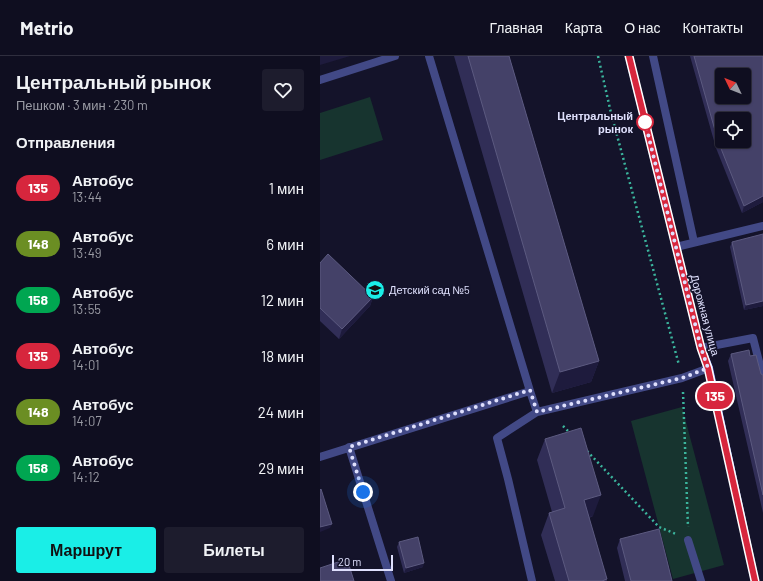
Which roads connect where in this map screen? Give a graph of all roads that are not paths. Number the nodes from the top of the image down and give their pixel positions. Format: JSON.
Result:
{"nodes":[{"id":1,"x":395,"y":56,"type":"edge"},
{"id":2,"x":429,"y":56,"type":"edge"},
{"id":3,"x":629,"y":56,"type":"edge"},
{"id":4,"x":653,"y":56,"type":"edge"},
{"id":5,"x":320,"y":80,"type":"edge"},
{"id":6,"x":763,"y":226,"type":"edge"},
{"id":7,"x":694,"y":242,"type":"junction"},
{"id":8,"x":676,"y":247,"type":"junction"},
{"id":9,"x":701,"y":348,"type":"junction"},
{"id":10,"x":708,"y":368,"type":"junction"},
{"id":11,"x":763,"y":377,"type":"edge"},
{"id":12,"x":530,"y":390,"type":"junction"},
{"id":13,"x":537,"y":412,"type":"junction"},
{"id":14,"x":349,"y":447,"type":"junction"},
{"id":15,"x":320,"y":456,"type":"edge"},
{"id":16,"x":688,"y":540,"type":"road end"},
{"id":17,"x":392,"y":581,"type":"edge"},
{"id":18,"x":532,"y":581,"type":"edge"},
{"id":19,"x":701,"y":581,"type":"edge"},
{"id":20,"x":755,"y":581,"type":"edge"}],
"edges":[{"from":1,"to":5,"type":"lane"},
{"from":2,"to":12,"type":"lane"},
{"from":3,"to":8,"type":"main road","name":"Дорожная улица"},
{"from":4,"to":7,"type":"lane"},
{"from":6,"to":7,"type":"lane"},
{"from":7,"to":8,"type":"lane"},
{"from":8,"to":9,"type":"main road","name":"Дорожная улица"},
{"from":9,"to":10,"type":"main road","name":"Дорожная улица"},
{"from":9,"to":11,"type":"lane"},
{"from":10,"to":13,"type":"lane"},
{"from":10,"to":20,"type":"main road","name":"Дорожная улица"},
{"from":12,"to":13,"type":"lane"},
{"from":12,"to":14,"type":"lane"},
{"from":13,"to":18,"type":"lane"},
{"from":14,"to":15,"type":"lane"},
{"from":14,"to":17,"type":"lane"},
{"from":16,"to":19,"type":"lane"}]}
